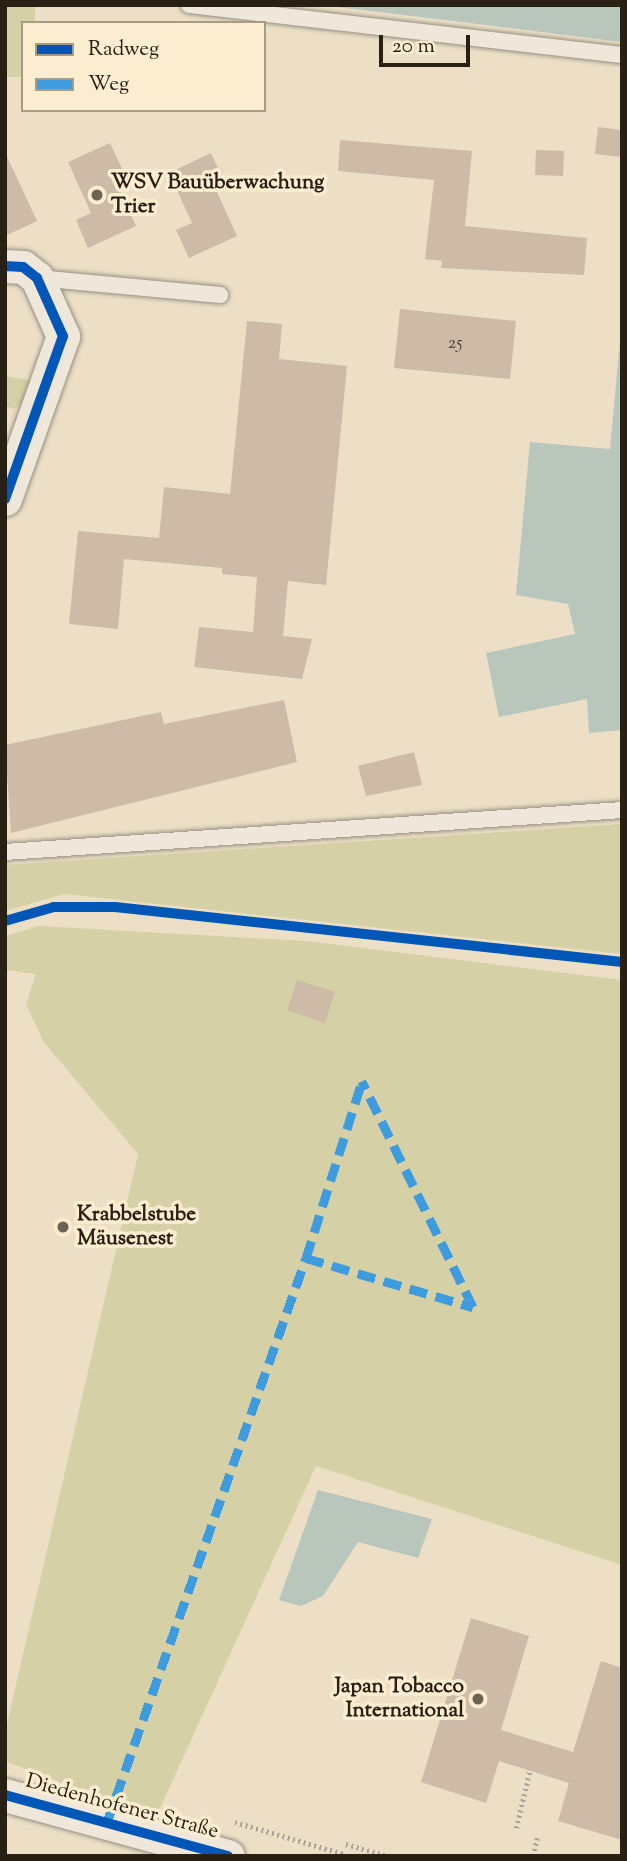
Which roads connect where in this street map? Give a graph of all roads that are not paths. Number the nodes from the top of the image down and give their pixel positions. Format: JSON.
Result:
{"nodes":[{"id":1,"x":189,"y":5,"type":"edge"},
{"id":2,"x":622,"y":55,"type":"edge"},
{"id":3,"x":5,"y":266,"type":"edge"},
{"id":4,"x":37,"y":278,"type":"junction"},
{"id":5,"x":220,"y":295,"type":"dead end"},
{"id":6,"x":12,"y":448,"type":"edge"},
{"id":7,"x":5,"y":499,"type":"edge"},
{"id":8,"x":622,"y":810,"type":"edge"},
{"id":9,"x":5,"y":852,"type":"edge"},
{"id":10,"x":5,"y":1795,"type":"edge"},
{"id":11,"x":192,"y":1851,"type":"edge"},
{"id":12,"x":228,"y":1856,"type":"edge"}],
"edges":[{"from":1,"to":2,"type":"lane"},
{"from":3,"to":4,"type":"street"},
{"from":4,"to":5,"type":"lane"},
{"from":4,"to":6,"type":"street"},
{"from":6,"to":7,"type":"street"},
{"from":8,"to":9,"type":"lane"},
{"from":10,"to":11,"type":"street","name":"Diedenhofener Straße"},
{"from":11,"to":12,"type":"street","name":"Diedenhofener Straße"}]}
